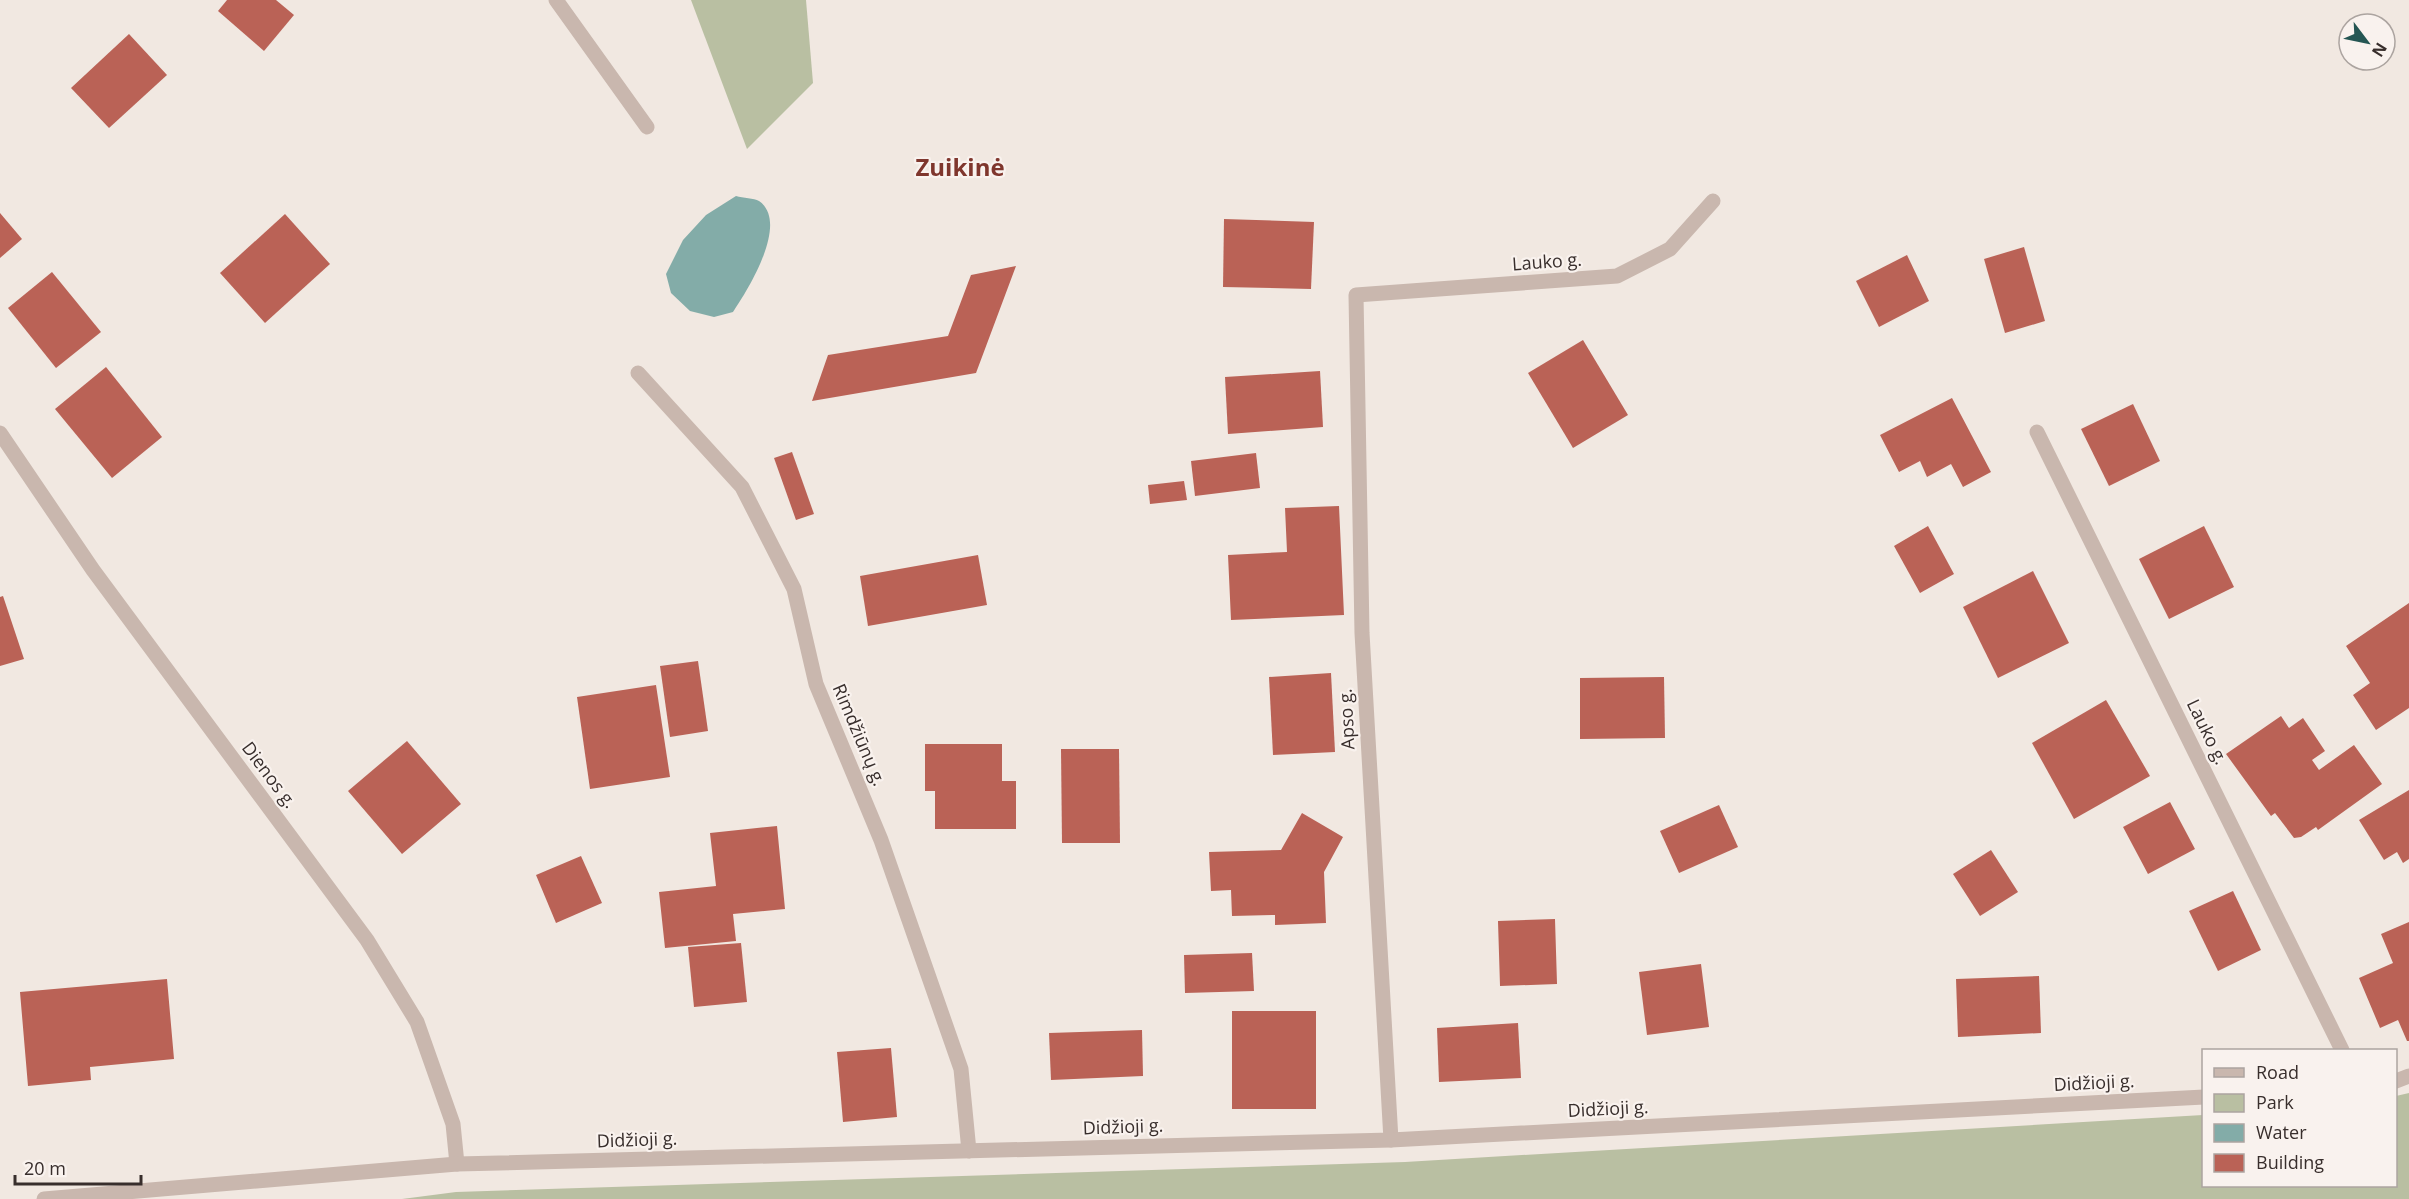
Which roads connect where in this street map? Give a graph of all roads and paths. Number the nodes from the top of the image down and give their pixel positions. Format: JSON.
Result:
{"nodes":[{"id":1,"x":556,"y":0,"type":"edge"},
{"id":2,"x":647,"y":128,"type":"dead end"},
{"id":3,"x":1713,"y":201,"type":"dead end"},
{"id":4,"x":1356,"y":295,"type":"joint"},
{"id":5,"x":638,"y":373,"type":"dead end"},
{"id":6,"x":2037,"y":432,"type":"dead end"},
{"id":7,"x":0,"y":433,"type":"edge"},
{"id":8,"x":2342,"y":1049,"type":"edge"},
{"id":9,"x":2202,"y":1097,"type":"edge"},
{"id":10,"x":1391,"y":1140,"type":"junction"},
{"id":11,"x":969,"y":1151,"type":"junction"},
{"id":12,"x":458,"y":1164,"type":"junction"},
{"id":13,"x":44,"y":1199,"type":"edge"}],
"edges":[{"from":1,"to":2,"type":"street"},
{"from":3,"to":4,"type":"street","name":"Lauko g."},
{"from":4,"to":10,"type":"street","name":"Apso g."},
{"from":5,"to":11,"type":"street","name":"Rimdžiūnų g."},
{"from":6,"to":8,"type":"street","name":"Lauko g."},
{"from":7,"to":12,"type":"street","name":"Dienos g."},
{"from":9,"to":10,"type":"street","name":"Didžioji g."},
{"from":10,"to":11,"type":"street","name":"Didžioji g."},
{"from":11,"to":12,"type":"street","name":"Didžioji g."},
{"from":12,"to":13,"type":"street","name":"Didžioji g."}]}
